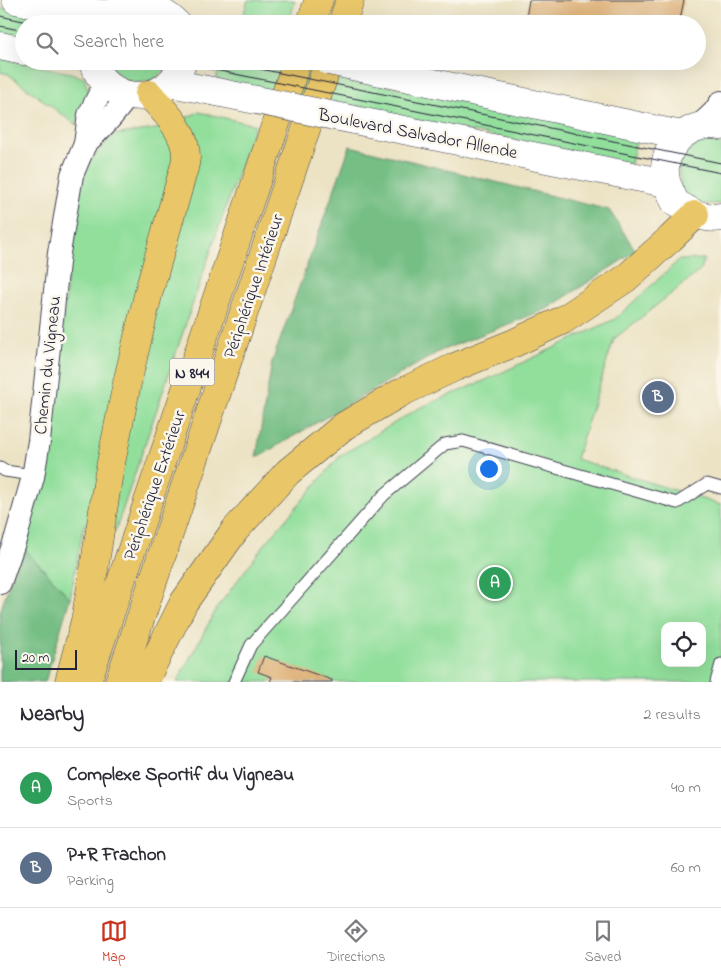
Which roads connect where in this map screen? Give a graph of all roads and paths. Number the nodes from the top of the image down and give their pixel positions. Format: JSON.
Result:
{"nodes":[{"id":1,"x":16,"y":0,"type":"edge"},
{"id":2,"x":319,"y":0,"type":"edge"},
{"id":3,"x":350,"y":0,"type":"edge"},
{"id":4,"x":112,"y":11,"type":"edge"},
{"id":5,"x":173,"y":15,"type":"edge"},
{"id":6,"x":313,"y":15,"type":"edge"},
{"id":7,"x":345,"y":15,"type":"edge"},
{"id":8,"x":0,"y":46,"type":"edge"},
{"id":9,"x":15,"y":49,"type":"edge"},
{"id":10,"x":294,"y":70,"type":"edge"},
{"id":11,"x":326,"y":70,"type":"edge"},
{"id":12,"x":372,"y":70,"type":"edge"},
{"id":13,"x":125,"y":76,"type":"edge"},
{"id":14,"x":721,"y":102,"type":"edge"},
{"id":15,"x":700,"y":129,"type":"edge"},
{"id":16,"x":666,"y":183,"type":"junction"},
{"id":17,"x":708,"y":216,"type":"edge"},
{"id":18,"x":0,"y":468,"type":"edge"},
{"id":19,"x":33,"y":475,"type":"junction"},
{"id":20,"x":721,"y":488,"type":"edge"},
{"id":21,"x":0,"y":583,"type":"edge"},
{"id":22,"x":721,"y":664,"type":"edge"},
{"id":23,"x":69,"y":682,"type":"edge"},
{"id":24,"x":87,"y":682,"type":"edge"},
{"id":25,"x":119,"y":682,"type":"edge"},
{"id":26,"x":144,"y":682,"type":"edge"},
{"id":27,"x":234,"y":682,"type":"edge"},
{"id":28,"x":716,"y":682,"type":"edge"}],
"edges":[{"from":1,"to":4,"type":"street"},
{"from":2,"to":6,"type":"highway"},
{"from":3,"to":7,"type":"highway"},
{"from":4,"to":5,"type":"street"},
{"from":8,"to":9,"type":"street"},
{"from":10,"to":24,"type":"highway","name":"Périphérique Extérieur","number":"N 844"},
{"from":11,"to":25,"type":"highway","name":"Périphérique Intérieur","number":"N 844"},
{"from":12,"to":15,"type":"street","bridge":true},
{"from":13,"to":16,"type":"street","name":"Boulevard Salvador Allende","bridge":true},
{"from":13,"to":19,"type":"street","name":"Chemin du Vigneau"},
{"from":13,"to":23,"type":"highway"},
{"from":14,"to":15,"type":"street"},
{"from":15,"to":16,"type":"street"},
{"from":16,"to":17,"type":"street"},
{"from":17,"to":26,"type":"highway"},
{"from":18,"to":19,"type":"lane"},
{"from":19,"to":21,"type":"street","name":"Chemin du Vigneau"},
{"from":20,"to":27,"type":"lane"},
{"from":22,"to":28,"type":"lane"}]}
